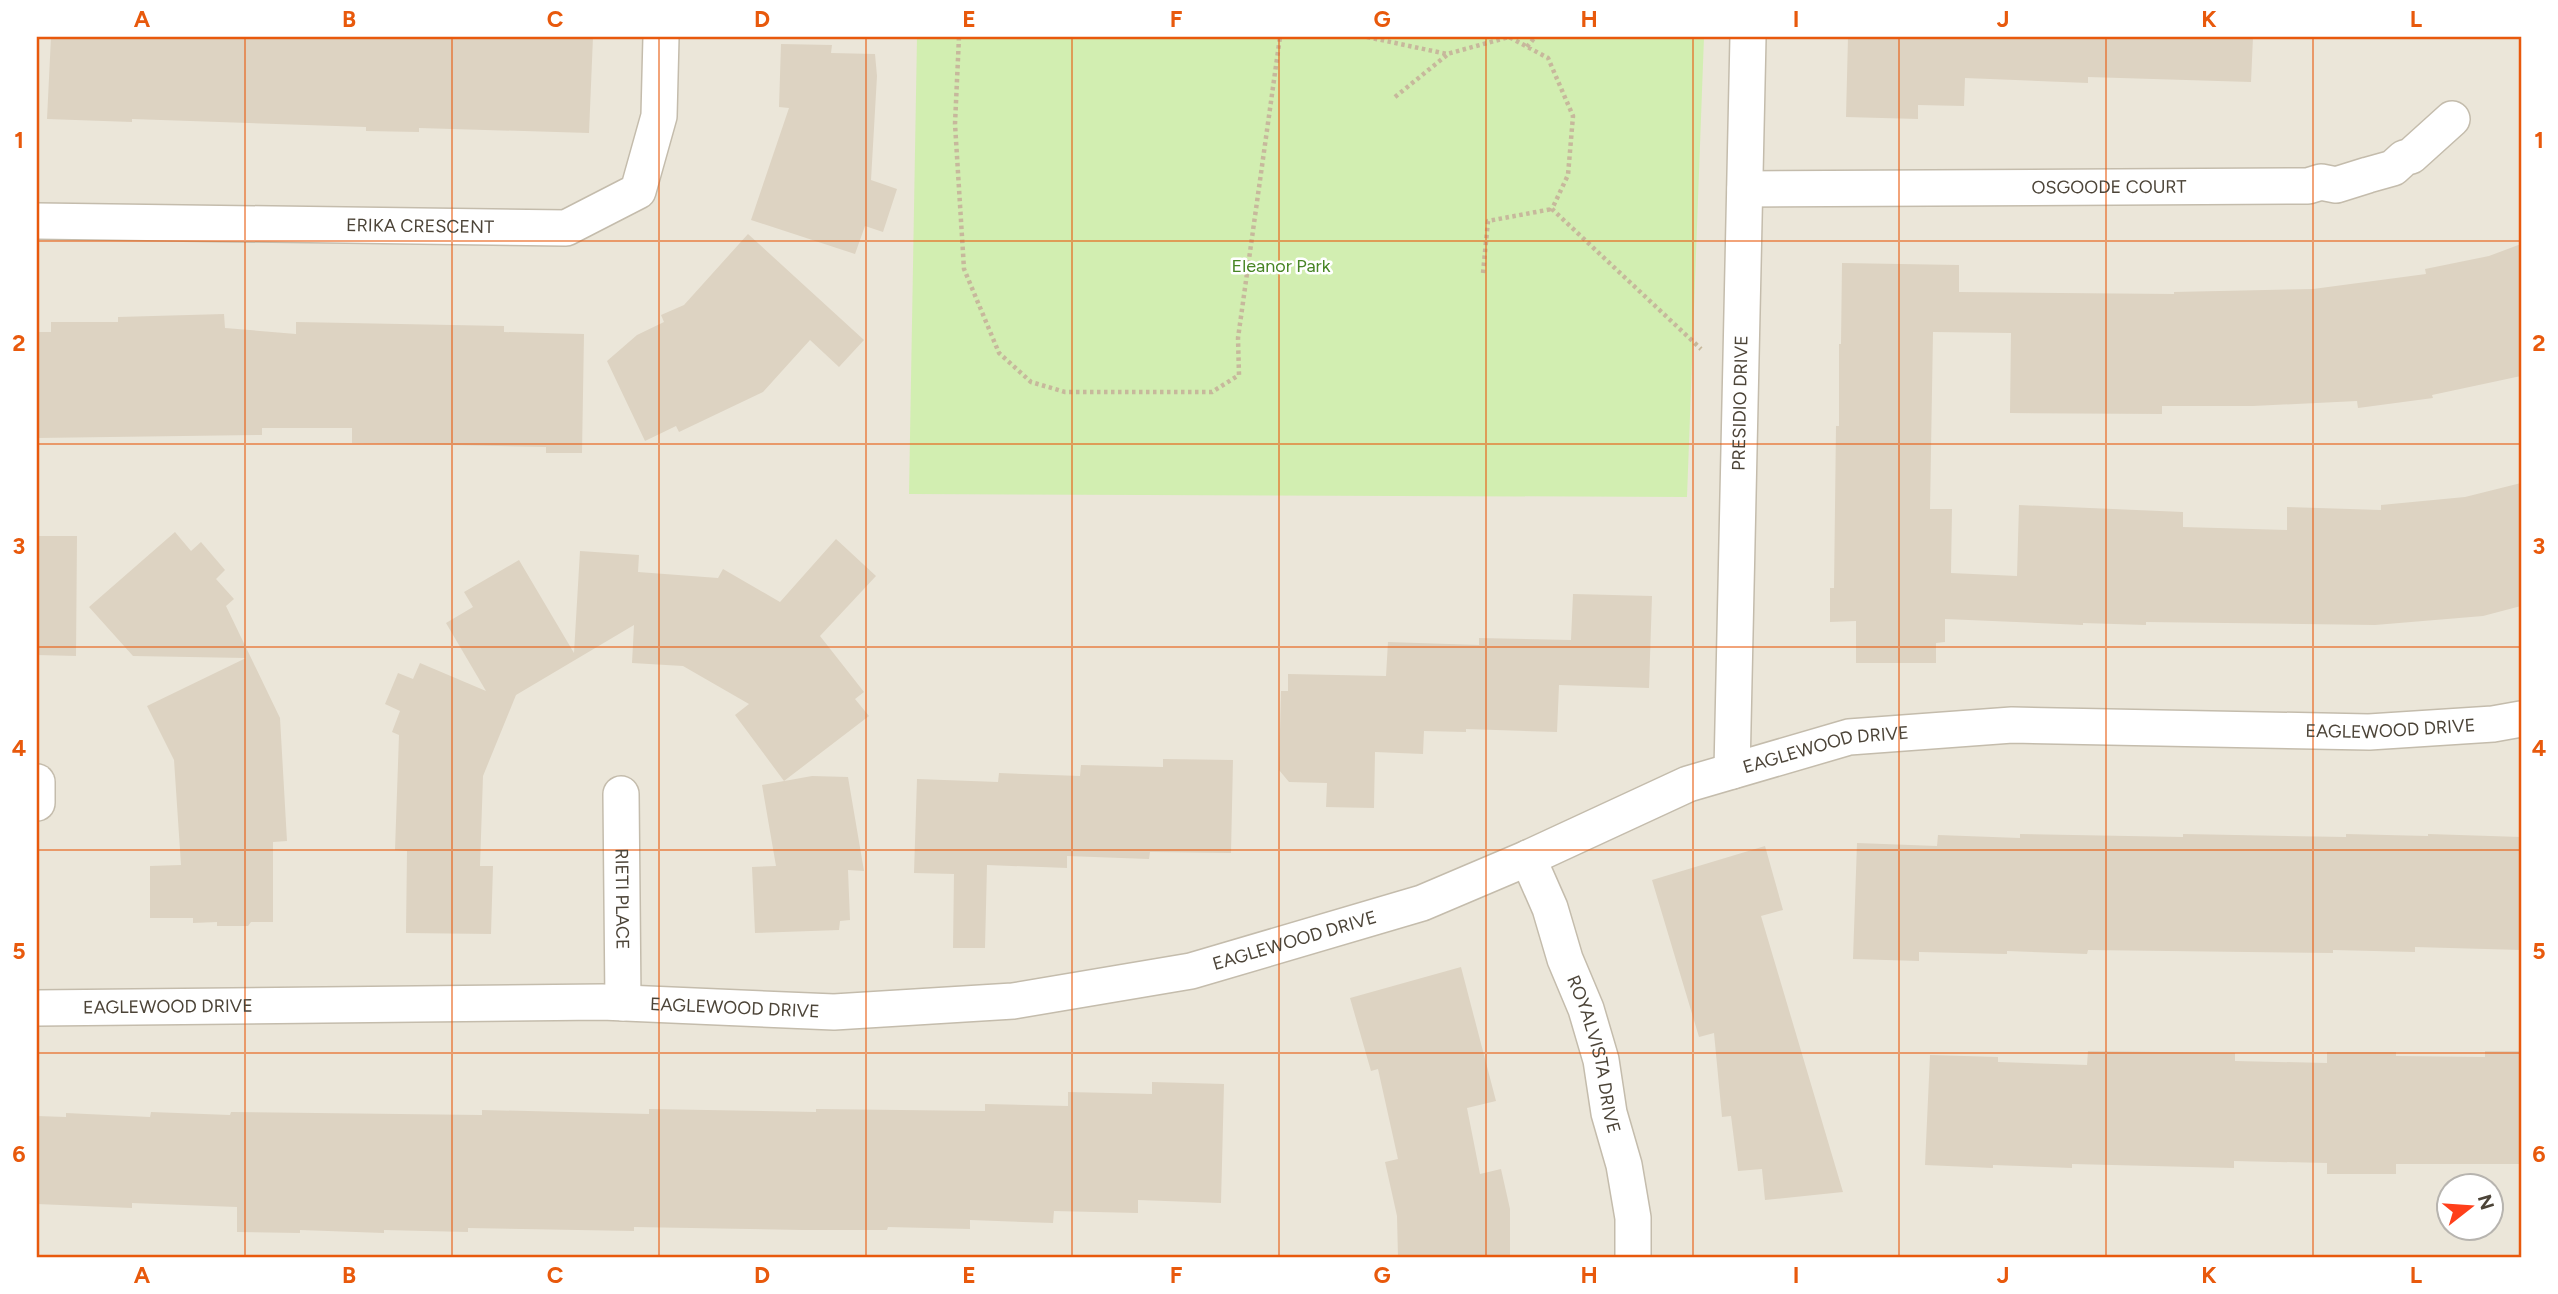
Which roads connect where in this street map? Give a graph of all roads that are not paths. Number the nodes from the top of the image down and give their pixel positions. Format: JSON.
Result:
{"nodes":[{"id":1,"x":661,"y":37,"type":"edge"},
{"id":2,"x":1748,"y":37,"type":"edge"},
{"id":3,"x":2452,"y":119,"type":"dead end"},
{"id":4,"x":1745,"y":189,"type":"junction"},
{"id":5,"x":37,"y":221,"type":"edge"},
{"id":6,"x":2521,"y":719,"type":"edge"},
{"id":7,"x":1732,"y":771,"type":"junction"},
{"id":8,"x":37,"y":782,"type":"edge"},
{"id":9,"x":621,"y":794,"type":"dead end"},
{"id":10,"x":37,"y":803,"type":"edge"},
{"id":11,"x":1528,"y":859,"type":"junction"},
{"id":12,"x":623,"y":1003,"type":"junction"},
{"id":13,"x":37,"y":1008,"type":"edge"},
{"id":14,"x":1633,"y":1257,"type":"edge"}],
"edges":[{"from":1,"to":5,"type":"street","name":"ERIKA CRESCENT"},
{"from":2,"to":4,"type":"street","name":"PRESIDIO DRIVE"},
{"from":3,"to":4,"type":"street","name":"OSGOODE COURT"},
{"from":4,"to":7,"type":"street","name":"PRESIDIO DRIVE"},
{"from":6,"to":7,"type":"street","name":"EAGLEWOOD DRIVE"},
{"from":7,"to":11,"type":"street","name":"EAGLEWOOD DRIVE"},
{"from":8,"to":10,"type":"street"},
{"from":9,"to":12,"type":"street","name":"RIETI PLACE"},
{"from":11,"to":12,"type":"street","name":"EAGLEWOOD DRIVE"},
{"from":11,"to":14,"type":"street","name":"ROYALVISTA DRIVE"},
{"from":12,"to":13,"type":"street","name":"EAGLEWOOD DRIVE"}]}
